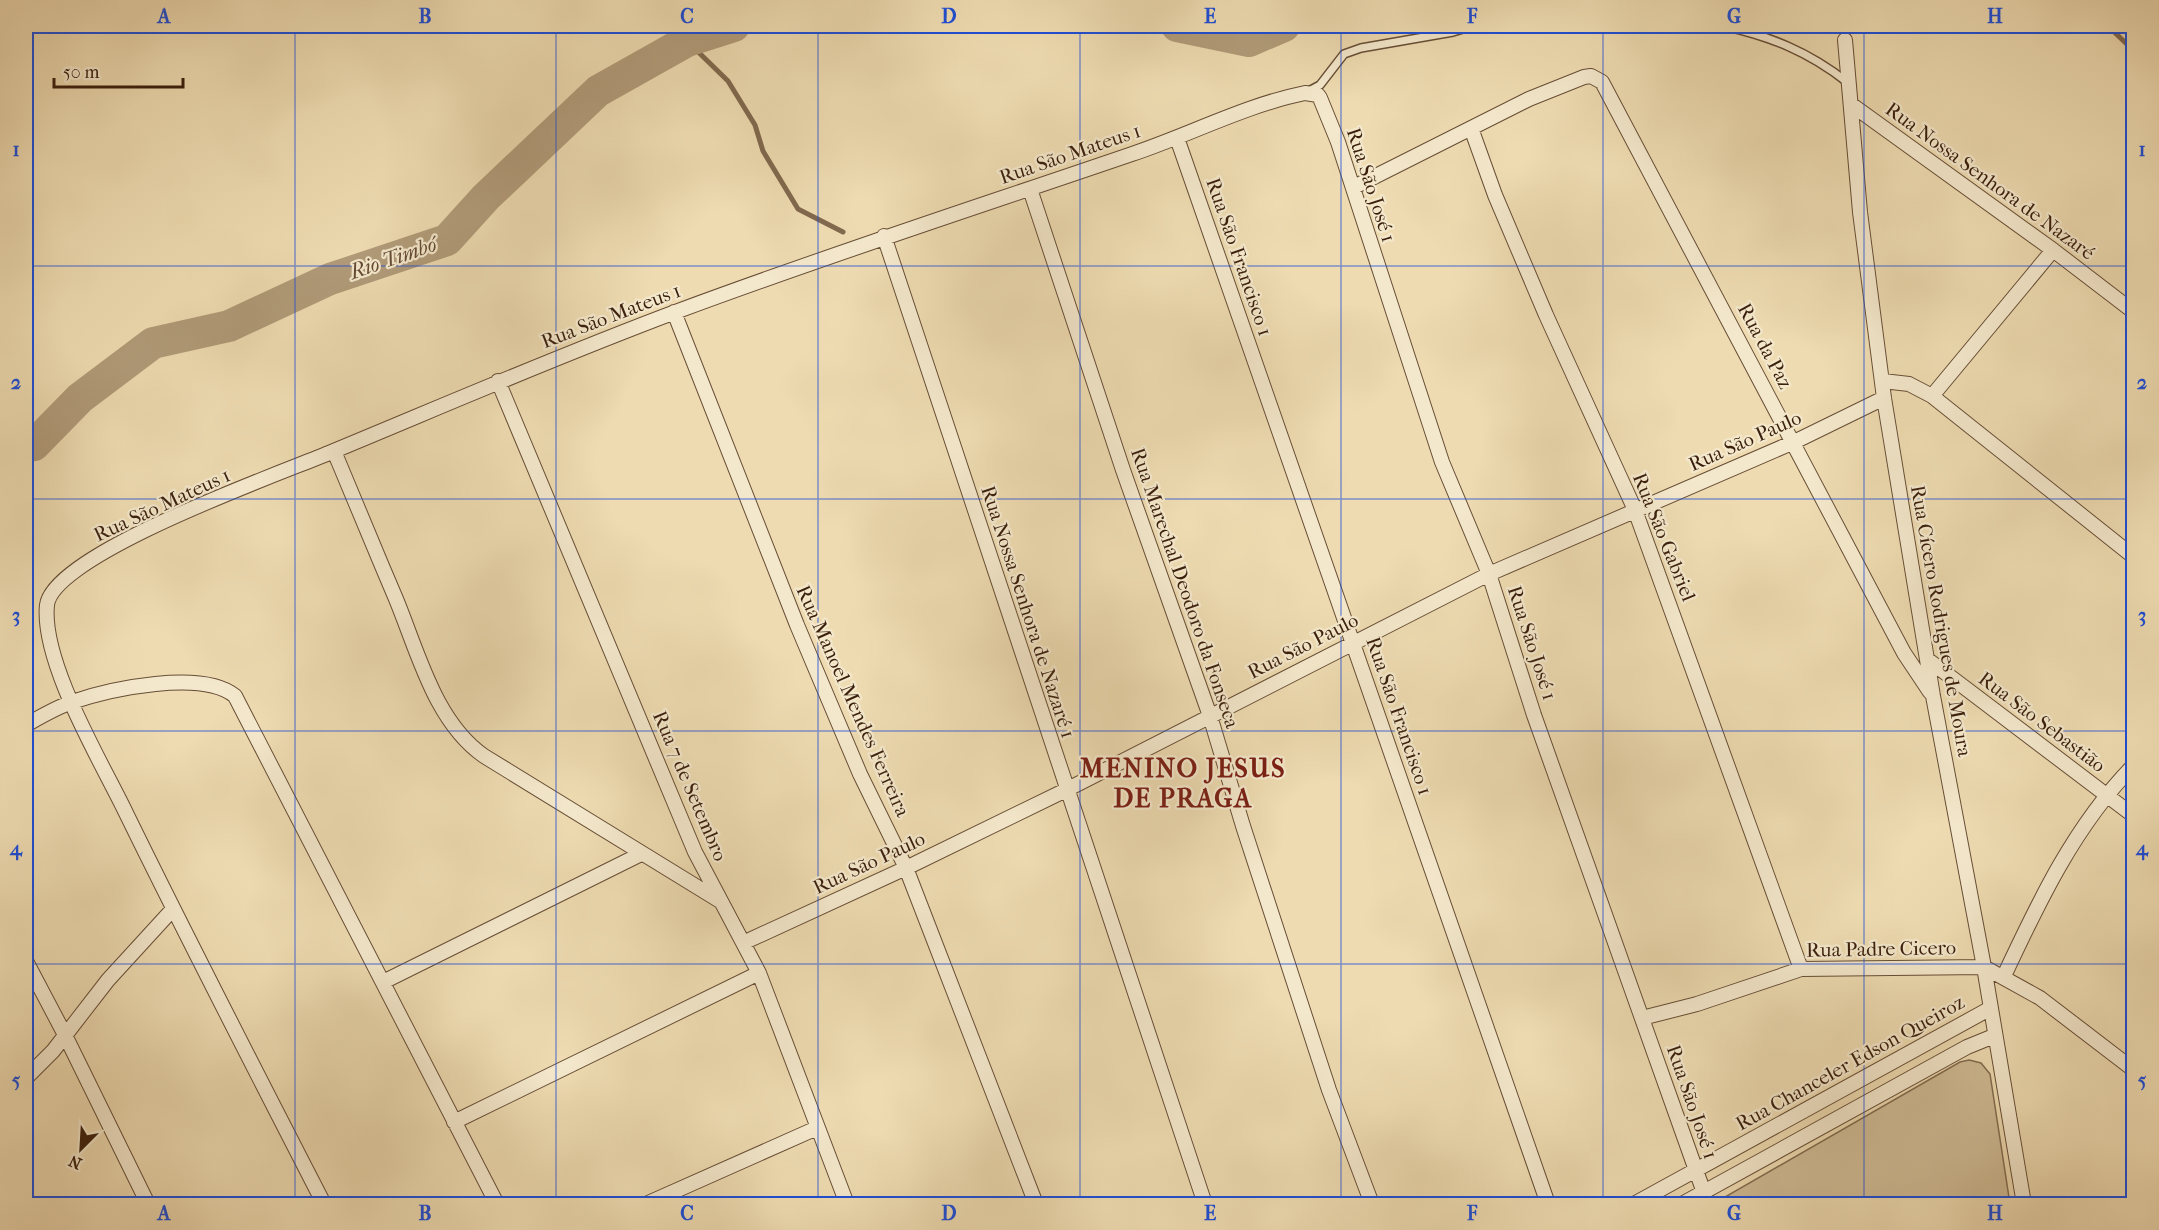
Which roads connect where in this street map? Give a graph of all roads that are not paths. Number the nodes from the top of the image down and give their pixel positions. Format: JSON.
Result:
{"nodes":[{"id":1,"x":1473,"y":26,"type":"edge"},
{"id":2,"x":1723,"y":26,"type":"edge"},
{"id":3,"x":1845,"y":40,"type":"dead end"},
{"id":4,"x":1848,"y":84,"type":"junction"},
{"id":5,"x":1311,"y":94,"type":"junction"},
{"id":6,"x":1852,"y":105,"type":"junction"},
{"id":7,"x":1471,"y":128,"type":"junction"},
{"id":8,"x":1177,"y":138,"type":"junction"},
{"id":9,"x":1354,"y":188,"type":"junction"},
{"id":10,"x":1030,"y":189,"type":"junction"},
{"id":11,"x":884,"y":236,"type":"junction"},
{"id":12,"x":2053,"y":250,"type":"junction"},
{"id":13,"x":674,"y":312,"type":"junction"},
{"id":14,"x":2133,"y":312,"type":"edge"},
{"id":15,"x":498,"y":381,"type":"junction"},
{"id":16,"x":1883,"y":381,"type":"junction"},
{"id":17,"x":1932,"y":396,"type":"junction"},
{"id":18,"x":1884,"y":398,"type":"junction"},
{"id":19,"x":1794,"y":442,"type":"junction"},
{"id":20,"x":334,"y":451,"type":"junction"},
{"id":21,"x":1635,"y":510,"type":"junction"},
{"id":22,"x":2133,"y":557,"type":"edge"},
{"id":23,"x":1489,"y":574,"type":"junction"},
{"id":24,"x":1352,"y":642,"type":"junction"},
{"id":25,"x":1927,"y":659,"type":"junction"},
{"id":26,"x":1933,"y":696,"type":"junction"},
{"id":27,"x":72,"y":702,"type":"junction"},
{"id":28,"x":1210,"y":716,"type":"junction"},
{"id":29,"x":26,"y":725,"type":"edge"},
{"id":30,"x":2133,"y":765,"type":"edge"},
{"id":31,"x":1066,"y":790,"type":"junction"},
{"id":32,"x":2105,"y":794,"type":"junction"},
{"id":33,"x":2133,"y":816,"type":"edge"},
{"id":34,"x":641,"y":854,"type":"junction"},
{"id":35,"x":906,"y":868,"type":"junction"},
{"id":36,"x":720,"y":901,"type":"junction"},
{"id":37,"x":173,"y":909,"type":"junction"},
{"id":38,"x":745,"y":942,"type":"junction"},
{"id":39,"x":26,"y":961,"type":"edge"},
{"id":40,"x":1984,"y":967,"type":"junction"},
{"id":41,"x":1801,"y":969,"type":"junction"},
{"id":42,"x":759,"y":973,"type":"junction"},
{"id":43,"x":2004,"y":976,"type":"junction"},
{"id":44,"x":383,"y":982,"type":"junction"},
{"id":45,"x":1991,"y":1008,"type":"junction"},
{"id":46,"x":1642,"y":1018,"type":"junction"},
{"id":47,"x":65,"y":1035,"type":"junction"},
{"id":48,"x":1994,"y":1036,"type":"junction"},
{"id":49,"x":2133,"y":1070,"type":"edge"},
{"id":50,"x":26,"y":1078,"type":"edge"},
{"id":51,"x":454,"y":1122,"type":"junction"},
{"id":52,"x":817,"y":1128,"type":"junction"},
{"id":53,"x":1695,"y":1171,"type":"junction"},
{"id":54,"x":1706,"y":1199,"type":"edge"},
{"id":55,"x":148,"y":1204,"type":"edge"},
{"id":56,"x":324,"y":1204,"type":"edge"},
{"id":57,"x":496,"y":1204,"type":"edge"},
{"id":58,"x":646,"y":1204,"type":"edge"},
{"id":59,"x":847,"y":1204,"type":"edge"},
{"id":60,"x":1036,"y":1204,"type":"edge"},
{"id":61,"x":1205,"y":1204,"type":"edge"},
{"id":62,"x":1372,"y":1204,"type":"edge"},
{"id":63,"x":1548,"y":1204,"type":"edge"},
{"id":64,"x":1634,"y":1204,"type":"edge"},
{"id":65,"x":1682,"y":1204,"type":"edge"},
{"id":66,"x":2024,"y":1204,"type":"edge"}],
"edges":[{"from":1,"to":5,"type":"lane"},
{"from":2,"to":4,"type":"lane"},
{"from":3,"to":4,"type":"street","name":"Rua Cícero Rodrigues de Moura"},
{"from":4,"to":6,"type":"street","name":"Rua Cícero Rodrigues de Moura"},
{"from":5,"to":8,"type":"street","name":"Rua São Mateus 1"},
{"from":5,"to":9,"type":"street","name":"Rua São José 1"},
{"from":6,"to":12,"type":"street","name":"Rua Nossa Senhora de Nazaré"},
{"from":6,"to":16,"type":"street","name":"Rua Cícero Rodrigues de Moura"},
{"from":7,"to":9,"type":"street"},
{"from":7,"to":19,"type":"street","name":"Rua da Paz"},
{"from":7,"to":21,"type":"street","name":"Rua São Gabriel"},
{"from":8,"to":10,"type":"street","name":"Rua São Mateus 1"},
{"from":8,"to":24,"type":"street","name":"Rua São Francisco 1"},
{"from":9,"to":23,"type":"street","name":"Rua São José 1"},
{"from":10,"to":11,"type":"street","name":"Rua São Mateus 1"},
{"from":10,"to":28,"type":"street","name":"Rua Marechal Deodoro da Fonseca"},
{"from":11,"to":13,"type":"street","name":"Rua São Mateus 1"},
{"from":11,"to":31,"type":"street","name":"Rua Nossa Senhora de Nazaré 1"},
{"from":12,"to":14,"type":"street","name":"Rua Nossa Senhora de Nazaré"},
{"from":12,"to":17,"type":"street"},
{"from":13,"to":15,"type":"street","name":"Rua São Mateus 1"},
{"from":13,"to":35,"type":"street","name":"Rua Manoel Mendes Ferreira"},
{"from":15,"to":20,"type":"street","name":"Rua São Mateus 1"},
{"from":15,"to":36,"type":"street","name":"Rua 7 de Setembro"},
{"from":16,"to":17,"type":"street"},
{"from":16,"to":18,"type":"street","name":"Rua Cícero Rodrigues de Moura"},
{"from":17,"to":22,"type":"street"},
{"from":18,"to":19,"type":"street","name":"Rua São Paulo"},
{"from":18,"to":25,"type":"street","name":"Rua Cícero Rodrigues de Moura"},
{"from":19,"to":21,"type":"street","name":"Rua São Paulo"},
{"from":19,"to":26,"type":"street","name":"Rua da Paz"},
{"from":20,"to":27,"type":"street","name":"Rua São Mateus 1"},
{"from":20,"to":34,"type":"street"},
{"from":21,"to":23,"type":"street","name":"Rua São Paulo"},
{"from":21,"to":41,"type":"street","name":"Rua São Gabriel"},
{"from":23,"to":24,"type":"street","name":"Rua São Paulo"},
{"from":23,"to":46,"type":"street","name":"Rua São José 1"},
{"from":24,"to":28,"type":"street","name":"Rua São Paulo"},
{"from":24,"to":63,"type":"street","name":"Rua São Francisco 1"},
{"from":25,"to":26,"type":"street","name":"Rua Cícero Rodrigues de Moura"},
{"from":25,"to":32,"type":"street","name":"Rua São Sebastião"},
{"from":26,"to":40,"type":"street","name":"Rua Cícero Rodrigues de Moura"},
{"from":27,"to":29,"type":"street"},
{"from":27,"to":37,"type":"street","name":"Rua São Mateus 1"},
{"from":27,"to":44,"type":"street"},
{"from":28,"to":31,"type":"street","name":"Rua São Paulo"},
{"from":28,"to":62,"type":"street","name":"Rua Marechal Deodoro da Fonseca"},
{"from":30,"to":32,"type":"street"},
{"from":31,"to":35,"type":"street","name":"Rua São Paulo"},
{"from":31,"to":61,"type":"street","name":"Rua Nossa Senhora de Nazaré 1"},
{"from":32,"to":33,"type":"street","name":"Rua São Sebastião"},
{"from":32,"to":43,"type":"street"},
{"from":34,"to":36,"type":"street"},
{"from":34,"to":44,"type":"street"},
{"from":35,"to":38,"type":"street","name":"Rua São Paulo"},
{"from":35,"to":60,"type":"street","name":"Rua Manoel Mendes Ferreira"},
{"from":36,"to":38,"type":"street","name":"Rua 7 de Setembro"},
{"from":37,"to":47,"type":"street"},
{"from":37,"to":56,"type":"street","name":"Rua São Mateus 1"},
{"from":38,"to":42,"type":"street","name":"Rua 7 de Setembro"},
{"from":39,"to":47,"type":"street"},
{"from":40,"to":41,"type":"street","name":"Rua Padre Cicero"},
{"from":40,"to":43,"type":"street"},
{"from":40,"to":45,"type":"street","name":"Rua Cícero Rodrigues de Moura"},
{"from":41,"to":46,"type":"street","name":"Rua Padre Cicero"},
{"from":42,"to":51,"type":"street"},
{"from":42,"to":52,"type":"street","name":"Rua 7 de Setembro"},
{"from":43,"to":49,"type":"street"},
{"from":44,"to":51,"type":"street"},
{"from":45,"to":48,"type":"street","name":"Rua Cícero Rodrigues de Moura"},
{"from":45,"to":53,"type":"street","name":"Rua Chanceler Edson Queiroz"},
{"from":46,"to":53,"type":"street","name":"Rua São José 1"},
{"from":47,"to":50,"type":"street"},
{"from":47,"to":55,"type":"street"},
{"from":48,"to":54,"type":"street"},
{"from":48,"to":66,"type":"street","name":"Rua Cícero Rodrigues de Moura"},
{"from":51,"to":57,"type":"street"},
{"from":52,"to":58,"type":"street"},
{"from":52,"to":59,"type":"street","name":"Rua 7 de Setembro"},
{"from":53,"to":54,"type":"street","name":"Rua São José 1"},
{"from":53,"to":64,"type":"street","name":"Rua Chanceler Edson Queiroz"},
{"from":54,"to":65,"type":"street"}]}
